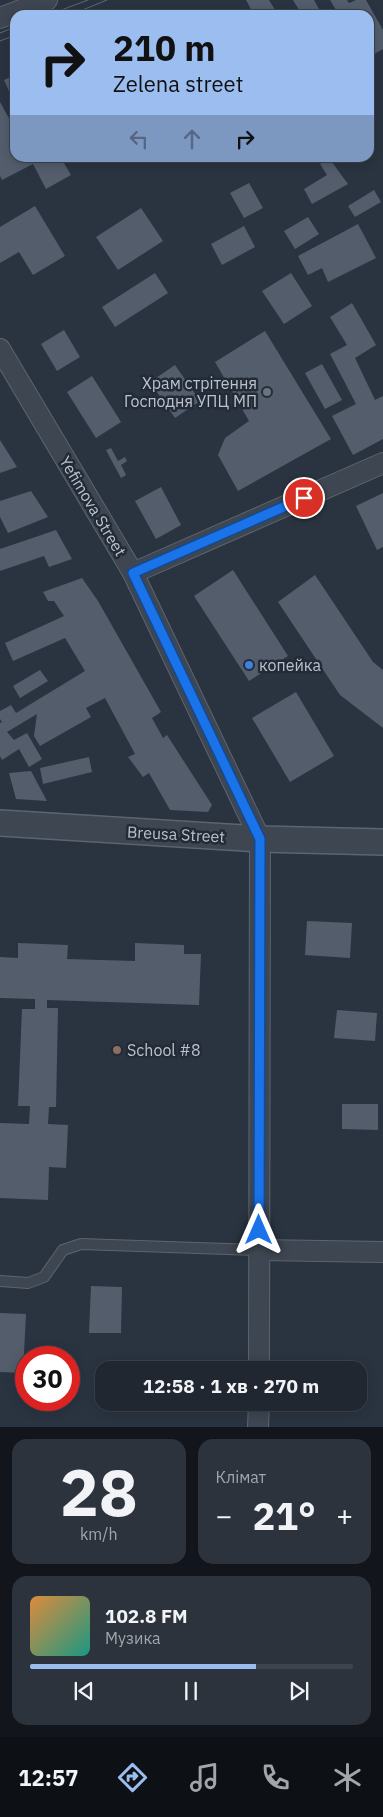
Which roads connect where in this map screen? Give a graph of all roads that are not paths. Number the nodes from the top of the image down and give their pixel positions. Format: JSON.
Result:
{"nodes":[{"id":1,"x":47,"y":0,"type":"edge"},
{"id":2,"x":21,"y":10,"type":"edge"},
{"id":3,"x":0,"y":348,"type":"edge"},
{"id":4,"x":383,"y":464,"type":"edge"},
{"id":5,"x":133,"y":573,"type":"junction"},
{"id":6,"x":0,"y":823,"type":"edge"},
{"id":7,"x":260,"y":839,"type":"junction"},
{"id":8,"x":383,"y":842,"type":"edge"},
{"id":9,"x":259,"y":1250,"type":"junction"},
{"id":10,"x":383,"y":1252,"type":"edge"},
{"id":11,"x":0,"y":1281,"type":"edge"},
{"id":12,"x":259,"y":1361,"type":"edge"},
{"id":13,"x":258,"y":1411,"type":"edge"},
{"id":14,"x":258,"y":1427,"type":"edge"}],
"edges":[{"from":1,"to":2,"type":"street"},
{"from":3,"to":5,"type":"street","name":"Yefimova Street"},
{"from":4,"to":5,"type":"street"},
{"from":5,"to":7,"type":"street","name":"Yefimova Street"},
{"from":6,"to":7,"type":"street","name":"Breusa Street"},
{"from":7,"to":8,"type":"street","name":"Breusa Street"},
{"from":7,"to":9,"type":"street","name":"Yefimova Street"},
{"from":9,"to":10,"type":"street"},
{"from":9,"to":11,"type":"lane"},
{"from":9,"to":12,"type":"street","name":"Yefimova Street"},
{"from":13,"to":14,"type":"street"}]}
